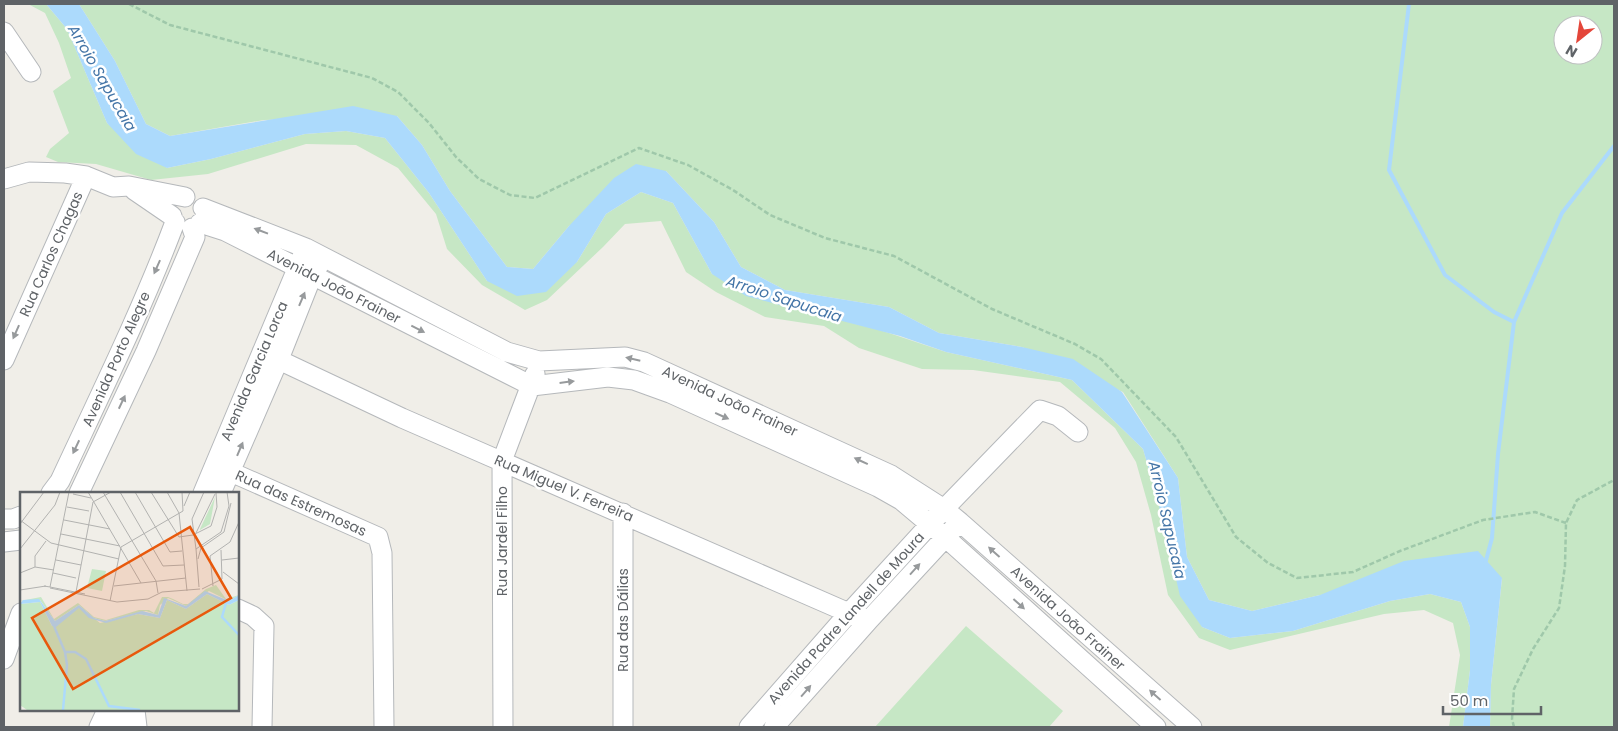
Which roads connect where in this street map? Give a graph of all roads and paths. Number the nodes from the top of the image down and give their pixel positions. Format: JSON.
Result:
{"nodes":[{"id":1,"x":129,"y":4,"type":"edge"},
{"id":2,"x":4,"y":32,"type":"edge"},
{"id":3,"x":31,"y":72,"type":"dead end"},
{"id":4,"x":86,"y":176,"type":"junction"},
{"id":5,"x":4,"y":179,"type":"edge"},
{"id":6,"x":129,"y":186,"type":"junction"},
{"id":7,"x":189,"y":220,"type":"junction"},
{"id":8,"x":306,"y":248,"type":"junction"},
{"id":9,"x":324,"y":257,"type":"junction"},
{"id":10,"x":305,"y":271,"type":"junction"},
{"id":11,"x":262,"y":352,"type":"junction"},
{"id":12,"x":279,"y":359,"type":"junction"},
{"id":13,"x":4,"y":360,"type":"edge"},
{"id":14,"x":539,"y":360,"type":"junction"},
{"id":15,"x":532,"y":386,"type":"junction"},
{"id":16,"x":1078,"y":432,"type":"dead end"},
{"id":17,"x":502,"y":461,"type":"junction"},
{"id":18,"x":223,"y":468,"type":"junction"},
{"id":19,"x":1614,"y":480,"type":"edge"},
{"id":20,"x":52,"y":492,"type":"edge"},
{"id":21,"x":80,"y":492,"type":"edge"},
{"id":22,"x":205,"y":492,"type":"edge"},
{"id":23,"x":221,"y":492,"type":"edge"},
{"id":24,"x":944,"y":509,"type":"junction"},
{"id":25,"x":623,"y":513,"type":"junction"},
{"id":26,"x":20,"y":516,"type":"edge"},
{"id":27,"x":4,"y":519,"type":"edge"},
{"id":28,"x":960,"y":522,"type":"junction"},
{"id":29,"x":1566,"y":523,"type":"junction"},
{"id":30,"x":937,"y":531,"type":"junction"},
{"id":31,"x":20,"y":540,"type":"edge"},
{"id":32,"x":4,"y":542,"type":"edge"},
{"id":33,"x":239,"y":609,"type":"edge"},
{"id":34,"x":849,"y":613,"type":"junction"},
{"id":35,"x":20,"y":616,"type":"edge"},
{"id":36,"x":869,"y":620,"type":"junction"},
{"id":37,"x":9,"y":654,"type":"edge"},
{"id":38,"x":107,"y":711,"type":"edge"},
{"id":39,"x":126,"y":711,"type":"edge"},
{"id":40,"x":134,"y":711,"type":"edge"},
{"id":41,"x":1184,"y":725,"type":"edge"},
{"id":42,"x":99,"y":727,"type":"edge"},
{"id":43,"x":118,"y":727,"type":"edge"},
{"id":44,"x":137,"y":727,"type":"edge"},
{"id":45,"x":262,"y":727,"type":"edge"},
{"id":46,"x":384,"y":727,"type":"edge"},
{"id":47,"x":503,"y":727,"type":"edge"},
{"id":48,"x":623,"y":727,"type":"edge"},
{"id":49,"x":749,"y":727,"type":"edge"},
{"id":50,"x":774,"y":727,"type":"edge"},
{"id":51,"x":1156,"y":727,"type":"edge"},
{"id":52,"x":1514,"y":727,"type":"edge"}],
"edges":[{"from":1,"to":29,"type":"path"},
{"from":2,"to":3,"type":"street"},
{"from":4,"to":5,"type":"street"},
{"from":4,"to":6,"type":"street"},
{"from":4,"to":13,"type":"street","name":"Rua Carlos Chagas","one_way":true},
{"from":6,"to":7,"type":"street"},
{"from":6,"to":7,"type":"street"},
{"from":8,"to":7,"type":"street","name":"Avenida João Frainer","one_way":true},
{"from":7,"to":10,"type":"street","name":"Avenida João Frainer"},
{"from":7,"to":20,"type":"street","name":"Avenida Porto Alegre","one_way":true},
{"from":21,"to":7,"type":"street","name":"Avenida Porto Alegre","one_way":true},
{"from":8,"to":9,"type":"street","name":"Avenida João Frainer"},
{"from":8,"to":10,"type":"street","name":"Avenida Garcia Lorca"},
{"from":9,"to":10,"type":"street","name":"Avenida Garcia Lorca"},
{"from":9,"to":14,"type":"street","name":"Avenida João Frainer"},
{"from":10,"to":11,"type":"street","name":"Avenida Garcia Lorca"},
{"from":12,"to":10,"type":"street","name":"Avenida Garcia Lorca","one_way":true},
{"from":10,"to":15,"type":"street","name":"Avenida João Frainer","one_way":true},
{"from":11,"to":12,"type":"street","name":"Rua Miguel V. Ferreira"},
{"from":11,"to":18,"type":"street","name":"Avenida Garcia Lorca"},
{"from":12,"to":17,"type":"street","name":"Rua Miguel V. Ferreira"},
{"from":18,"to":12,"type":"street","name":"Avenida Garcia Lorca","one_way":true},
{"from":14,"to":15,"type":"street","name":"Rua Jardel Filho"},
{"from":24,"to":14,"type":"street","name":"Avenida João Frainer","one_way":true},
{"from":15,"to":17,"type":"street","name":"Rua Jardel Filho"},
{"from":15,"to":30,"type":"street","name":"Avenida João Frainer","one_way":true},
{"from":16,"to":24,"type":"street","name":"Avenida Padre Landell de Moura"},
{"from":17,"to":25,"type":"street","name":"Rua Miguel V. Ferreira"},
{"from":17,"to":47,"type":"street","name":"Rua Jardel Filho"},
{"from":18,"to":22,"type":"street","name":"Avenida Garcia Lorca"},
{"from":18,"to":23,"type":"street","name":"Avenida Garcia Lorca"},
{"from":18,"to":46,"type":"street","name":"Rua das Estremosas"},
{"from":19,"to":29,"type":"path"},
{"from":24,"to":28,"type":"street","name":"Avenida João Frainer"},
{"from":24,"to":30,"type":"street","name":"Avenida Padre Landell de Moura"},
{"from":25,"to":34,"type":"street","name":"Rua Miguel V. Ferreira"},
{"from":25,"to":48,"type":"street","name":"Rua das Dálias"},
{"from":26,"to":27,"type":"street"},
{"from":28,"to":30,"type":"street","name":"Avenida Padre Landell de Moura"},
{"from":41,"to":28,"type":"street","name":"Avenida João Frainer","one_way":true},
{"from":29,"to":52,"type":"path"},
{"from":30,"to":34,"type":"street","name":"Avenida Padre Landell de Moura"},
{"from":36,"to":30,"type":"street","name":"Avenida Padre Landell de Moura","one_way":true},
{"from":30,"to":51,"type":"street","name":"Avenida João Frainer","one_way":true},
{"from":31,"to":32,"type":"street"},
{"from":33,"to":45,"type":"street"},
{"from":34,"to":36,"type":"street","name":"Rua Miguel V. Ferreira"},
{"from":34,"to":49,"type":"street","name":"Avenida Padre Landell de Moura"},
{"from":35,"to":37,"type":"street"},
{"from":50,"to":36,"type":"street","name":"Avenida Padre Landell de Moura","one_way":true},
{"from":38,"to":42,"type":"street"},
{"from":39,"to":43,"type":"street"},
{"from":40,"to":44,"type":"street"}]}
